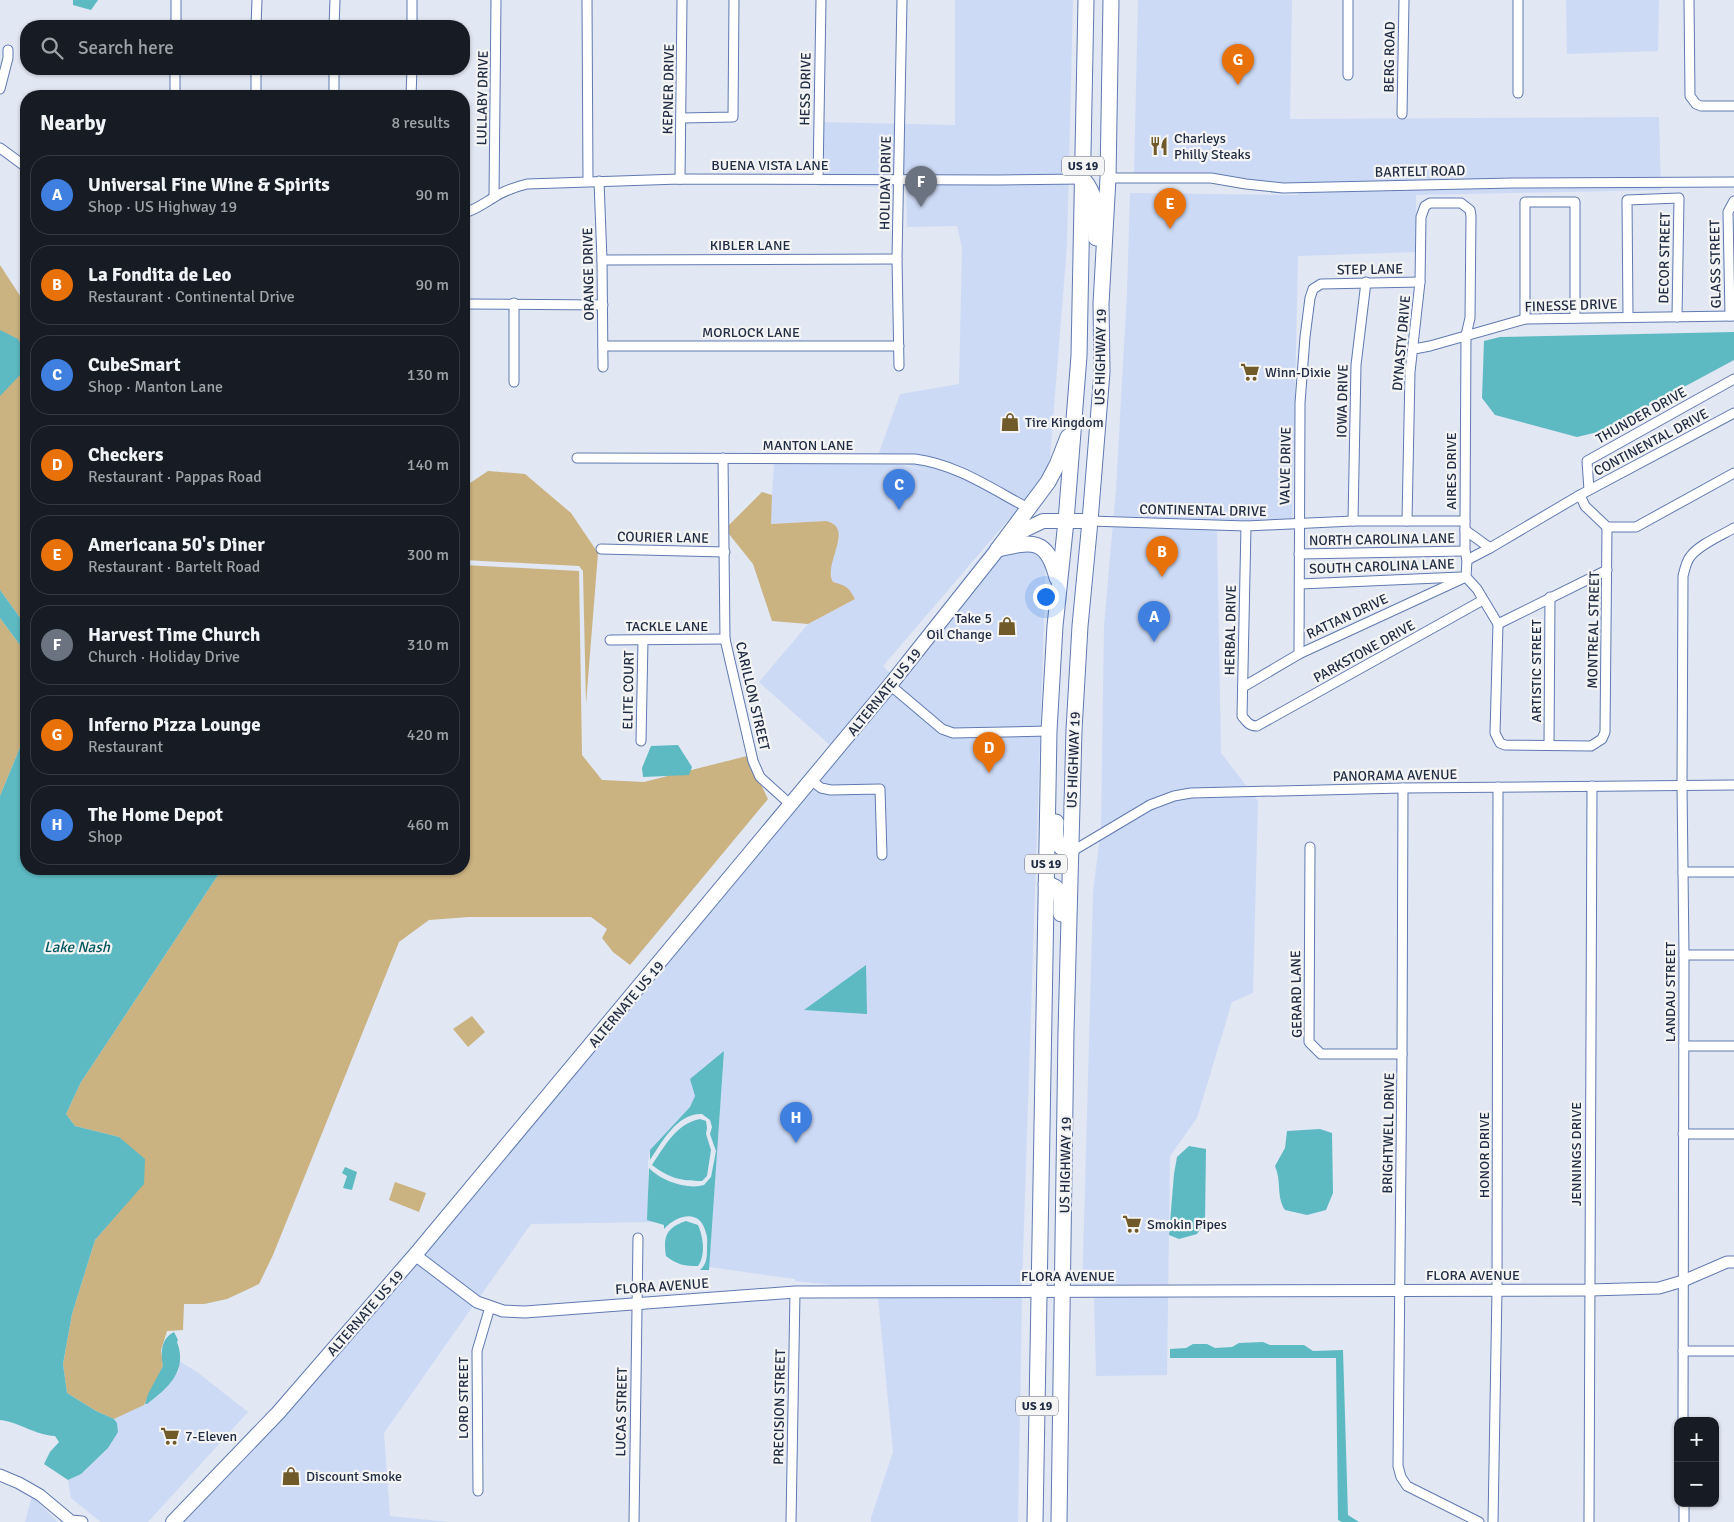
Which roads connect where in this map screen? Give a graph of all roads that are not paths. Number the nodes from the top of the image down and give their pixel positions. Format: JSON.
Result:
{"nodes":[{"id":1,"x":176,"y":0,"type":"edge"},
{"id":2,"x":257,"y":0,"type":"edge"},
{"id":3,"x":335,"y":0,"type":"edge"},
{"id":4,"x":412,"y":0,"type":"edge"},
{"id":5,"x":496,"y":0,"type":"edge"},
{"id":6,"x":587,"y":0,"type":"edge"},
{"id":7,"x":682,"y":0,"type":"edge"},
{"id":8,"x":734,"y":0,"type":"edge"},
{"id":9,"x":821,"y":0,"type":"edge"},
{"id":10,"x":902,"y":0,"type":"edge"},
{"id":11,"x":1086,"y":0,"type":"edge"},
{"id":12,"x":1111,"y":0,"type":"edge"},
{"id":13,"x":1348,"y":0,"type":"edge"},
{"id":14,"x":1404,"y":0,"type":"edge"},
{"id":15,"x":1518,"y":0,"type":"edge"},
{"id":16,"x":1690,"y":0,"type":"edge"},
{"id":17,"x":176,"y":20,"type":"edge"},
{"id":18,"x":256,"y":20,"type":"edge"},
{"id":19,"x":334,"y":20,"type":"edge"},
{"id":20,"x":412,"y":20,"type":"edge"},
{"id":21,"x":8,"y":50,"type":"dead end"},
{"id":22,"x":175,"y":75,"type":"edge"},
{"id":23,"x":256,"y":75,"type":"edge"},
{"id":24,"x":334,"y":75,"type":"edge"},
{"id":25,"x":412,"y":75,"type":"edge"},
{"id":26,"x":1348,"y":75,"type":"dead end"},
{"id":27,"x":0,"y":89,"type":"edge"},
{"id":28,"x":175,"y":90,"type":"edge"},
{"id":29,"x":256,"y":90,"type":"edge"},
{"id":30,"x":334,"y":90,"type":"edge"},
{"id":31,"x":411,"y":90,"type":"edge"},
{"id":32,"x":1518,"y":93,"type":"dead end"},
{"id":33,"x":1734,"y":106,"type":"edge"},
{"id":34,"x":1402,"y":114,"type":"dead end"},
{"id":35,"x":682,"y":118,"type":"junction"},
{"id":36,"x":0,"y":148,"type":"edge"},
{"id":37,"x":20,"y":163,"type":"edge"},
{"id":38,"x":1108,"y":178,"type":"junction"},
{"id":39,"x":680,"y":179,"type":"junction"},
{"id":40,"x":818,"y":179,"type":"junction"},
{"id":41,"x":1083,"y":179,"type":"junction"},
{"id":42,"x":900,"y":180,"type":"junction"},
{"id":43,"x":599,"y":181,"type":"junction"},
{"id":44,"x":588,"y":182,"type":"junction"},
{"id":45,"x":1734,"y":182,"type":"edge"},
{"id":46,"x":494,"y":196,"type":"junction"},
{"id":47,"x":1734,"y":201,"type":"edge"},
{"id":48,"x":1461,"y":203,"type":"joint"},
{"id":49,"x":470,"y":211,"type":"edge"},
{"id":50,"x":897,"y":259,"type":"junction"},
{"id":51,"x":602,"y":260,"type":"junction"},
{"id":52,"x":1366,"y":282,"type":"junction"},
{"id":53,"x":1420,"y":282,"type":"junction"},
{"id":54,"x":1321,"y":284,"type":"joint"},
{"id":55,"x":470,"y":304,"type":"edge"},
{"id":56,"x":514,"y":304,"type":"junction"},
{"id":57,"x":1100,"y":304,"type":"junction"},
{"id":58,"x":603,"y":305,"type":"junction"},
{"id":59,"x":1628,"y":316,"type":"junction"},
{"id":60,"x":1732,"y":316,"type":"edge"},
{"id":61,"x":1677,"y":317,"type":"junction"},
{"id":62,"x":1575,"y":318,"type":"junction"},
{"id":63,"x":1525,"y":319,"type":"junction"},
{"id":64,"x":1466,"y":335,"type":"junction"},
{"id":65,"x":603,"y":346,"type":"junction"},
{"id":66,"x":899,"y":346,"type":"junction"},
{"id":67,"x":1414,"y":349,"type":"junction"},
{"id":68,"x":899,"y":366,"type":"dead end"},
{"id":69,"x":603,"y":367,"type":"dead end"},
{"id":70,"x":1734,"y":379,"type":"edge"},
{"id":71,"x":514,"y":382,"type":"dead end"},
{"id":72,"x":1734,"y":413,"type":"edge"},
{"id":73,"x":1074,"y":422,"type":"junction"},
{"id":74,"x":577,"y":458,"type":"dead end"},
{"id":75,"x":723,"y":458,"type":"junction"},
{"id":76,"x":1734,"y":473,"type":"edge"},
{"id":77,"x":1589,"y":490,"type":"junction"},
{"id":78,"x":1580,"y":494,"type":"junction"},
{"id":79,"x":1028,"y":508,"type":"junction"},
{"id":80,"x":1066,"y":521,"type":"junction"},
{"id":81,"x":1090,"y":521,"type":"junction"},
{"id":82,"x":1353,"y":521,"type":"junction"},
{"id":83,"x":1407,"y":521,"type":"junction"},
{"id":84,"x":1298,"y":524,"type":"junction"},
{"id":85,"x":1246,"y":526,"type":"junction"},
{"id":86,"x":1465,"y":526,"type":"junction"},
{"id":87,"x":1607,"y":527,"type":"junction"},
{"id":88,"x":1734,"y":528,"type":"edge"},
{"id":89,"x":1490,"y":548,"type":"junction"},
{"id":90,"x":601,"y":549,"type":"dead end"},
{"id":91,"x":998,"y":549,"type":"junction"},
{"id":92,"x":725,"y":552,"type":"junction"},
{"id":93,"x":1299,"y":554,"type":"junction"},
{"id":94,"x":1466,"y":556,"type":"junction"},
{"id":95,"x":1607,"y":570,"type":"junction"},
{"id":96,"x":1466,"y":577,"type":"junction"},
{"id":97,"x":1300,"y":584,"type":"junction"},
{"id":98,"x":1059,"y":587,"type":"junction"},
{"id":99,"x":1550,"y":597,"type":"junction"},
{"id":100,"x":1483,"y":600,"type":"junction"},
{"id":101,"x":1498,"y":624,"type":"junction"},
{"id":102,"x":725,"y":639,"type":"junction"},
{"id":103,"x":610,"y":640,"type":"dead end"},
{"id":104,"x":643,"y":640,"type":"junction"},
{"id":105,"x":1299,"y":654,"type":"junction"},
{"id":106,"x":890,"y":685,"type":"junction"},
{"id":107,"x":1243,"y":687,"type":"junction"},
{"id":108,"x":1051,"y":698,"type":"junction"},
{"id":109,"x":1257,"y":726,"type":"joint"},
{"id":110,"x":1049,"y":731,"type":"junction"},
{"id":111,"x":641,"y":741,"type":"dead end"},
{"id":112,"x":1549,"y":744,"type":"junction"},
{"id":113,"x":811,"y":780,"type":"junction"},
{"id":114,"x":1682,"y":785,"type":"junction"},
{"id":115,"x":1734,"y":785,"type":"edge"},
{"id":116,"x":1592,"y":786,"type":"junction"},
{"id":117,"x":1498,"y":787,"type":"junction"},
{"id":118,"x":1403,"y":788,"type":"junction"},
{"id":119,"x":791,"y":805,"type":"junction"},
{"id":120,"x":1310,"y":847,"type":"dead end"},
{"id":121,"x":1071,"y":852,"type":"junction"},
{"id":122,"x":882,"y":855,"type":"dead end"},
{"id":123,"x":1683,"y":872,"type":"junction"},
{"id":124,"x":1734,"y":872,"type":"edge"},
{"id":125,"x":1046,"y":884,"type":"junction"},
{"id":126,"x":1684,"y":955,"type":"junction"},
{"id":127,"x":1734,"y":955,"type":"edge"},
{"id":128,"x":1069,"y":974,"type":"junction"},
{"id":129,"x":1684,"y":1046,"type":"junction"},
{"id":130,"x":1734,"y":1046,"type":"edge"},
{"id":131,"x":1402,"y":1054,"type":"junction"},
{"id":132,"x":1684,"y":1134,"type":"junction"},
{"id":133,"x":1734,"y":1134,"type":"edge"},
{"id":134,"x":638,"y":1238,"type":"dead end"},
{"id":135,"x":415,"y":1255,"type":"junction"},
{"id":136,"x":1734,"y":1262,"type":"edge"},
{"id":137,"x":1683,"y":1281,"type":"junction"},
{"id":138,"x":1038,"y":1290,"type":"junction"},
{"id":139,"x":1497,"y":1290,"type":"junction"},
{"id":140,"x":1590,"y":1290,"type":"junction"},
{"id":141,"x":1063,"y":1291,"type":"junction"},
{"id":142,"x":1399,"y":1291,"type":"junction"},
{"id":143,"x":795,"y":1292,"type":"junction"},
{"id":144,"x":636,"y":1303,"type":"junction"},
{"id":145,"x":490,"y":1307,"type":"junction"},
{"id":146,"x":1683,"y":1351,"type":"junction"},
{"id":147,"x":1734,"y":1351,"type":"edge"},
{"id":148,"x":1683,"y":1417,"type":"edge"},
{"id":149,"x":0,"y":1475,"type":"edge"},
{"id":150,"x":478,"y":1491,"type":"dead end"},
{"id":151,"x":1684,"y":1507,"type":"edge"},
{"id":152,"x":1037,"y":1520,"type":"edge"},
{"id":153,"x":74,"y":1522,"type":"edge"},
{"id":154,"x":173,"y":1522,"type":"edge"},
{"id":155,"x":634,"y":1522,"type":"edge"},
{"id":156,"x":792,"y":1522,"type":"edge"},
{"id":157,"x":1059,"y":1522,"type":"edge"},
{"id":158,"x":1479,"y":1522,"type":"edge"},
{"id":159,"x":1493,"y":1522,"type":"edge"},
{"id":160,"x":1589,"y":1522,"type":"edge"},
{"id":161,"x":1684,"y":1522,"type":"edge"}],
"edges":[{"from":1,"to":17,"type":"street"},
{"from":2,"to":18,"type":"street"},
{"from":3,"to":19,"type":"street"},
{"from":4,"to":20,"type":"street"},
{"from":5,"to":46,"type":"street","name":"LULLABY DRIVE"},
{"from":6,"to":44,"type":"street"},
{"from":7,"to":35,"type":"street","name":"KEPNER DRIVE"},
{"from":8,"to":35,"type":"street"},
{"from":9,"to":40,"type":"street","name":"HESS DRIVE"},
{"from":10,"to":42,"type":"street","name":"HOLIDAY DRIVE"},
{"from":11,"to":41,"type":"highway","name":"US HIGHWAY 19","number":"US 19"},
{"from":12,"to":38,"type":"highway","name":"US HIGHWAY 19","number":"US 19"},
{"from":13,"to":26,"type":"street"},
{"from":14,"to":34,"type":"street","name":"BERG ROAD"},
{"from":15,"to":32,"type":"street"},
{"from":16,"to":33,"type":"street"},
{"from":21,"to":27,"type":"street"},
{"from":22,"to":28,"type":"street"},
{"from":23,"to":29,"type":"street"},
{"from":24,"to":30,"type":"street"},
{"from":25,"to":31,"type":"street"},
{"from":35,"to":39,"type":"street","name":"KEPNER DRIVE"},
{"from":36,"to":37,"type":"street"},
{"from":38,"to":45,"type":"street","name":"BARTELT ROAD"},
{"from":38,"to":57,"type":"highway","name":"US HIGHWAY 19","number":"US 19"},
{"from":39,"to":40,"type":"street","name":"BUENA VISTA LANE"},
{"from":39,"to":43,"type":"street","name":"BUENA VISTA LANE"},
{"from":40,"to":42,"type":"street","name":"BUENA VISTA LANE"},
{"from":41,"to":42,"type":"street","name":"BUENA VISTA LANE"},
{"from":41,"to":57,"type":"highway"},
{"from":41,"to":73,"type":"highway","name":"US HIGHWAY 19","number":"US 19"},
{"from":42,"to":50,"type":"street","name":"HOLIDAY DRIVE"},
{"from":43,"to":44,"type":"street","name":"BUENA VISTA LANE"},
{"from":43,"to":51,"type":"street","name":"ORANGE DRIVE"},
{"from":44,"to":46,"type":"street","name":"BUENA VISTA LANE"},
{"from":46,"to":49,"type":"street","name":"BUENA VISTA LANE"},
{"from":47,"to":60,"type":"street","name":"GLASS STREET"},
{"from":48,"to":53,"type":"street","name":"DYNASTY DRIVE"},
{"from":48,"to":64,"type":"street","name":"AIRES DRIVE"},
{"from":50,"to":51,"type":"street","name":"KIBLER LANE"},
{"from":50,"to":66,"type":"street","name":"HOLIDAY DRIVE"},
{"from":51,"to":58,"type":"street","name":"ORANGE DRIVE"},
{"from":52,"to":53,"type":"street","name":"STEP LANE"},
{"from":52,"to":54,"type":"street","name":"STEP LANE"},
{"from":52,"to":82,"type":"street","name":"IOWA DRIVE"},
{"from":53,"to":67,"type":"street","name":"DYNASTY DRIVE"},
{"from":54,"to":84,"type":"street","name":"VALVE DRIVE"},
{"from":55,"to":56,"type":"street"},
{"from":56,"to":58,"type":"street"},
{"from":56,"to":71,"type":"street"},
{"from":57,"to":81,"type":"highway","name":"US HIGHWAY 19","number":"US 19"},
{"from":58,"to":65,"type":"street","name":"ORANGE DRIVE"},
{"from":59,"to":61,"type":"street","name":"FINESSE DRIVE"},
{"from":59,"to":61,"type":"street","name":"DECOR STREET"},
{"from":59,"to":62,"type":"street","name":"FINESSE DRIVE"},
{"from":60,"to":61,"type":"street","name":"FINESSE DRIVE"},
{"from":62,"to":63,"type":"street","name":"FINESSE DRIVE"},
{"from":62,"to":63,"type":"street"},
{"from":63,"to":64,"type":"street","name":"FINESSE DRIVE"},
{"from":64,"to":67,"type":"street","name":"FINESSE DRIVE"},
{"from":64,"to":86,"type":"street","name":"AIRES DRIVE"},
{"from":65,"to":66,"type":"street","name":"MORLOCK LANE"},
{"from":65,"to":69,"type":"street","name":"ORANGE DRIVE"},
{"from":66,"to":68,"type":"street","name":"HOLIDAY DRIVE"},
{"from":67,"to":83,"type":"street","name":"DYNASTY DRIVE"},
{"from":70,"to":77,"type":"street","name":"THUNDER DRIVE"},
{"from":72,"to":77,"type":"street","name":"CONTINENTAL DRIVE"},
{"from":73,"to":79,"type":"highway"},
{"from":73,"to":80,"type":"highway","name":"US HIGHWAY 19","number":"US 19"},
{"from":74,"to":75,"type":"street","name":"MANTON LANE"},
{"from":75,"to":79,"type":"street","name":"MANTON LANE"},
{"from":75,"to":92,"type":"street","name":"CARILLON STREET"},
{"from":76,"to":87,"type":"street"},
{"from":77,"to":78,"type":"street","name":"CONTINENTAL DRIVE"},
{"from":78,"to":87,"type":"street"},
{"from":78,"to":89,"type":"street","name":"CONTINENTAL DRIVE"},
{"from":79,"to":91,"type":"highway"},
{"from":80,"to":81,"type":"main road","name":"ALTERNATE US 19"},
{"from":80,"to":91,"type":"main road","name":"ALTERNATE US 19"},
{"from":80,"to":98,"type":"highway","name":"US HIGHWAY 19","number":"US 19"},
{"from":81,"to":85,"type":"street","name":"CONTINENTAL DRIVE"},
{"from":81,"to":121,"type":"highway","name":"US HIGHWAY 19","number":"US 19"},
{"from":82,"to":83,"type":"street","name":"CONTINENTAL DRIVE"},
{"from":82,"to":84,"type":"street","name":"CONTINENTAL DRIVE"},
{"from":83,"to":86,"type":"street","name":"CONTINENTAL DRIVE"},
{"from":84,"to":85,"type":"street","name":"CONTINENTAL DRIVE"},
{"from":84,"to":93,"type":"street","name":"VALVE DRIVE"},
{"from":85,"to":107,"type":"street","name":"HERBAL DRIVE"},
{"from":86,"to":89,"type":"street"},
{"from":86,"to":94,"type":"street","name":"AIRES DRIVE"},
{"from":87,"to":95,"type":"street","name":"MONTREAL STREET"},
{"from":88,"to":114,"type":"street","name":"LANDAU STREET"},
{"from":89,"to":94,"type":"street","name":"CONTINENTAL DRIVE"},
{"from":90,"to":92,"type":"street","name":"COURIER LANE"},
{"from":91,"to":98,"type":"highway"},
{"from":91,"to":106,"type":"main road","name":"ALTERNATE US 19"},
{"from":92,"to":102,"type":"street","name":"CARILLON STREET"},
{"from":93,"to":94,"type":"street","name":"NORTH CAROLINA LANE"},
{"from":93,"to":97,"type":"street","name":"VALVE DRIVE"},
{"from":94,"to":96,"type":"street","name":"AIRES DRIVE"},
{"from":95,"to":99,"type":"street"},
{"from":95,"to":112,"type":"street","name":"MONTREAL STREET"},
{"from":96,"to":97,"type":"street","name":"SOUTH CAROLINA LANE"},
{"from":96,"to":100,"type":"street"},
{"from":96,"to":105,"type":"street","name":"RATTAN DRIVE"},
{"from":97,"to":105,"type":"street","name":"VALVE DRIVE"},
{"from":98,"to":108,"type":"highway","name":"US HIGHWAY 19","number":"US 19"},
{"from":99,"to":101,"type":"street"},
{"from":99,"to":112,"type":"street","name":"ARTISTIC STREET"},
{"from":100,"to":101,"type":"street"},
{"from":100,"to":109,"type":"street","name":"PARKSTONE DRIVE"},
{"from":101,"to":112,"type":"street"},
{"from":102,"to":104,"type":"street","name":"TACKLE LANE"},
{"from":102,"to":119,"type":"street","name":"CARILLON STREET"},
{"from":103,"to":104,"type":"street","name":"TACKLE LANE"},
{"from":104,"to":111,"type":"street","name":"ELITE COURT"},
{"from":105,"to":107,"type":"street","name":"RATTAN DRIVE"},
{"from":106,"to":110,"type":"street"},
{"from":106,"to":113,"type":"main road","name":"ALTERNATE US 19"},
{"from":107,"to":109,"type":"street","name":"HERBAL DRIVE"},
{"from":108,"to":110,"type":"highway","name":"US HIGHWAY 19","number":"US 19"},
{"from":108,"to":121,"type":"highway"},
{"from":110,"to":125,"type":"highway","name":"US HIGHWAY 19","number":"US 19"},
{"from":113,"to":119,"type":"main road","name":"ALTERNATE US 19"},
{"from":113,"to":122,"type":"street"},
{"from":114,"to":115,"type":"street","name":"PANORAMA AVENUE"},
{"from":114,"to":116,"type":"street","name":"PANORAMA AVENUE"},
{"from":114,"to":123,"type":"street","name":"LANDAU STREET"},
{"from":116,"to":117,"type":"street","name":"PANORAMA AVENUE"},
{"from":116,"to":140,"type":"street","name":"JENNINGS DRIVE"},
{"from":117,"to":118,"type":"street","name":"PANORAMA AVENUE"},
{"from":117,"to":139,"type":"street","name":"HONOR DRIVE"},
{"from":118,"to":121,"type":"street","name":"PANORAMA AVENUE"},
{"from":118,"to":131,"type":"street","name":"BRIGHTWELL DRIVE"},
{"from":119,"to":135,"type":"main road","name":"ALTERNATE US 19"},
{"from":120,"to":131,"type":"street","name":"GERARD LANE"},
{"from":121,"to":128,"type":"highway","name":"US HIGHWAY 19","number":"US 19"},
{"from":123,"to":124,"type":"street"},
{"from":123,"to":126,"type":"street","name":"LANDAU STREET"},
{"from":125,"to":128,"type":"highway"},
{"from":125,"to":138,"type":"highway","name":"US HIGHWAY 19","number":"US 19"},
{"from":126,"to":127,"type":"street"},
{"from":126,"to":129,"type":"street","name":"LANDAU STREET"},
{"from":128,"to":141,"type":"highway","name":"US HIGHWAY 19","number":"US 19"},
{"from":129,"to":130,"type":"street"},
{"from":129,"to":132,"type":"street","name":"LANDAU STREET"},
{"from":131,"to":142,"type":"street","name":"BRIGHTWELL DRIVE"},
{"from":132,"to":133,"type":"street"},
{"from":132,"to":137,"type":"street","name":"LANDAU STREET"},
{"from":134,"to":144,"type":"street","name":"LUCAS STREET"},
{"from":135,"to":145,"type":"street","name":"FLORA AVENUE"},
{"from":135,"to":154,"type":"main road","name":"ALTERNATE US 19"},
{"from":136,"to":137,"type":"street","name":"FLORA AVENUE"},
{"from":137,"to":140,"type":"street","name":"FLORA AVENUE"},
{"from":137,"to":146,"type":"street","name":"LANDAU STREET"},
{"from":138,"to":141,"type":"street","name":"FLORA AVENUE"},
{"from":138,"to":143,"type":"street","name":"FLORA AVENUE"},
{"from":138,"to":152,"type":"highway","name":"US HIGHWAY 19","number":"US 19"},
{"from":139,"to":140,"type":"street","name":"FLORA AVENUE"},
{"from":139,"to":142,"type":"street","name":"FLORA AVENUE"},
{"from":139,"to":159,"type":"street","name":"HONOR DRIVE"},
{"from":140,"to":160,"type":"street","name":"JENNINGS DRIVE"},
{"from":141,"to":142,"type":"street","name":"FLORA AVENUE"},
{"from":141,"to":157,"type":"highway","name":"US HIGHWAY 19","number":"US 19"},
{"from":142,"to":158,"type":"street","name":"BRIGHTWELL DRIVE"},
{"from":143,"to":144,"type":"street","name":"FLORA AVENUE"},
{"from":143,"to":156,"type":"street","name":"PRECISION STREET"},
{"from":144,"to":145,"type":"street","name":"FLORA AVENUE"},
{"from":144,"to":155,"type":"street","name":"LUCAS STREET"},
{"from":145,"to":150,"type":"street","name":"LORD STREET"},
{"from":146,"to":147,"type":"street"},
{"from":146,"to":148,"type":"street","name":"LANDAU STREET"},
{"from":149,"to":153,"type":"street"},
{"from":151,"to":161,"type":"street"}]}
